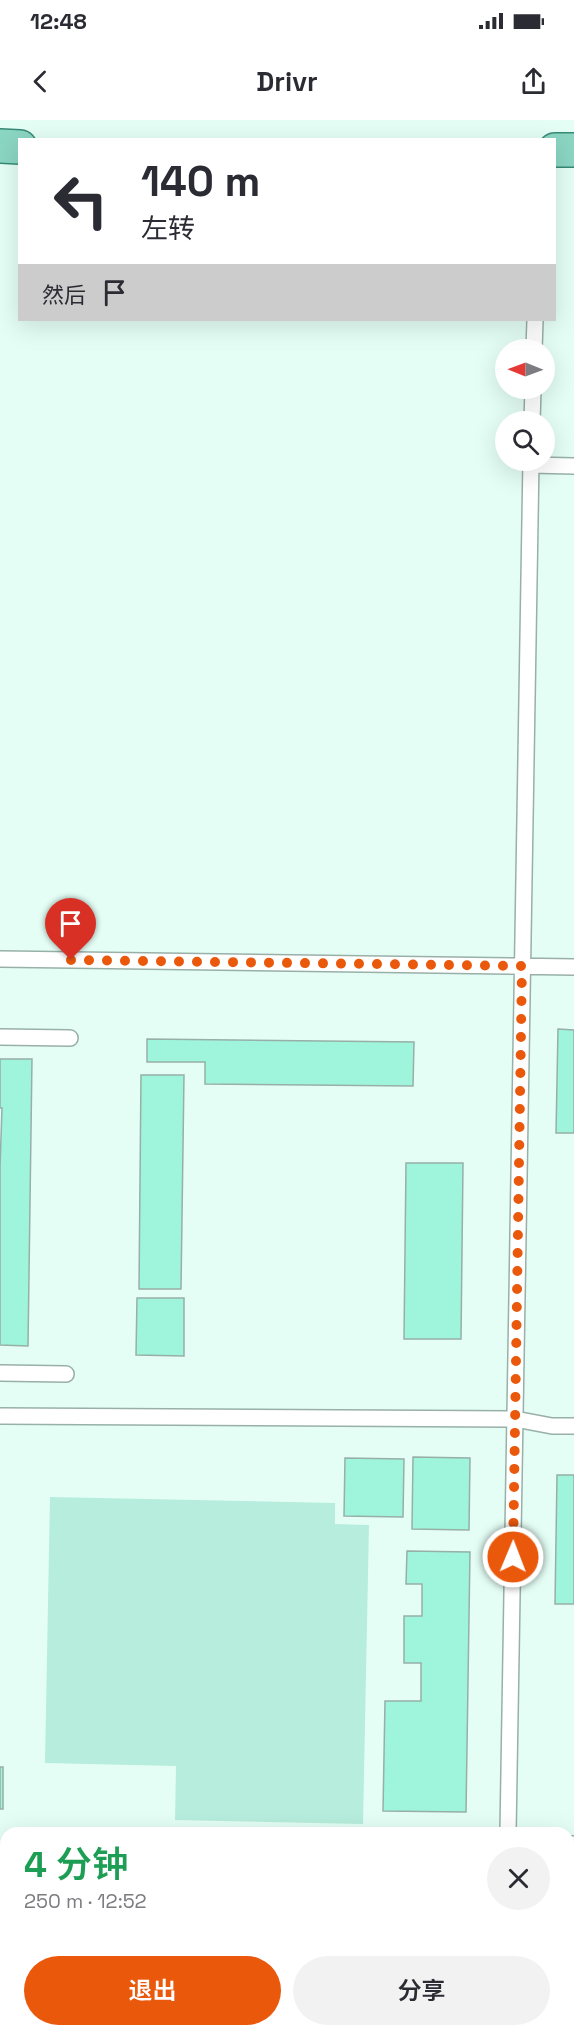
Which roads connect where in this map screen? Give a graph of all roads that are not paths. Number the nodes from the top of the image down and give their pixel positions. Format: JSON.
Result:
{"nodes":[{"id":1,"x":0,"y":147,"type":"edge"},
{"id":2,"x":18,"y":147,"type":"edge"},
{"id":3,"x":556,"y":150,"type":"edge"},
{"id":4,"x":574,"y":150,"type":"edge"},
{"id":5,"x":535,"y":321,"type":"edge"},
{"id":6,"x":534,"y":339,"type":"edge"},
{"id":7,"x":555,"y":465,"type":"edge"},
{"id":8,"x":574,"y":466,"type":"edge"},
{"id":9,"x":531,"y":471,"type":"edge"},
{"id":10,"x":0,"y":959,"type":"edge"},
{"id":11,"x":522,"y":966,"type":"junction"},
{"id":12,"x":574,"y":967,"type":"edge"},
{"id":13,"x":0,"y":1037,"type":"edge"},
{"id":14,"x":70,"y":1038,"type":"dead end"},
{"id":15,"x":0,"y":1373,"type":"edge"},
{"id":16,"x":66,"y":1374,"type":"dead end"},
{"id":17,"x":0,"y":1416,"type":"edge"},
{"id":18,"x":515,"y":1419,"type":"junction"},
{"id":19,"x":574,"y":1426,"type":"edge"},
{"id":20,"x":508,"y":1827,"type":"edge"}],
"edges":[{"from":1,"to":2,"type":"main road"},
{"from":3,"to":4,"type":"main road"},
{"from":5,"to":6,"type":"lane"},
{"from":7,"to":8,"type":"lane"},
{"from":9,"to":11,"type":"lane"},
{"from":10,"to":11,"type":"lane"},
{"from":11,"to":12,"type":"lane"},
{"from":11,"to":18,"type":"lane"},
{"from":13,"to":14,"type":"lane"},
{"from":15,"to":16,"type":"lane"},
{"from":17,"to":18,"type":"lane"},
{"from":18,"to":19,"type":"lane"},
{"from":18,"to":20,"type":"lane"}]}
